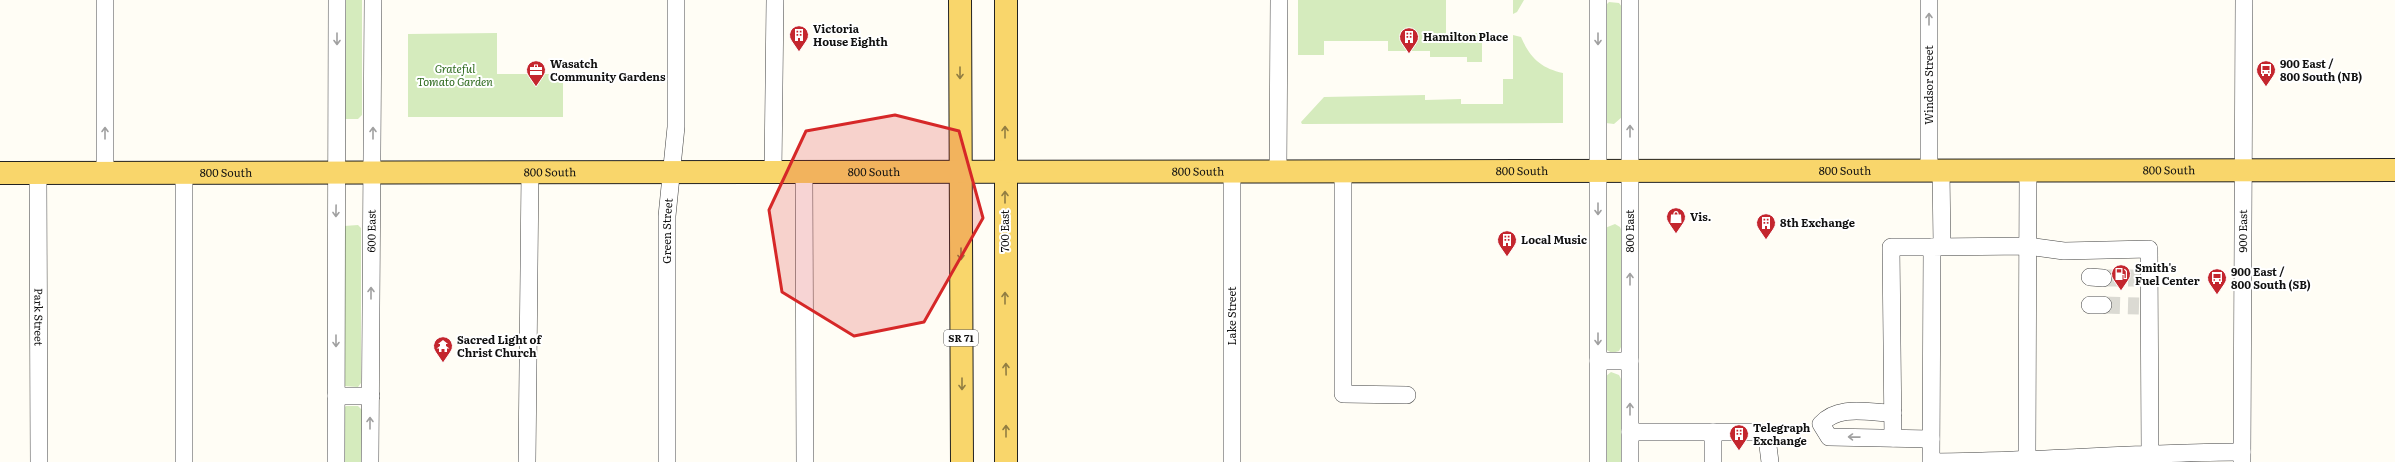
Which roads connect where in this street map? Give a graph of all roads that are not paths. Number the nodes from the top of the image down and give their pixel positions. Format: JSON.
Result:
{"nodes":[{"id":1,"x":105,"y":0,"type":"edge"},
{"id":2,"x":337,"y":0,"type":"edge"},
{"id":3,"x":373,"y":0,"type":"edge"},
{"id":4,"x":676,"y":0,"type":"edge"},
{"id":5,"x":775,"y":0,"type":"edge"},
{"id":6,"x":960,"y":0,"type":"edge"},
{"id":7,"x":1006,"y":0,"type":"edge"},
{"id":8,"x":1279,"y":0,"type":"edge"},
{"id":9,"x":1598,"y":0,"type":"edge"},
{"id":10,"x":1630,"y":0,"type":"edge"},
{"id":11,"x":1929,"y":0,"type":"edge"},
{"id":12,"x":2244,"y":0,"type":"edge"},
{"id":13,"x":1598,"y":170,"type":"junction"},
{"id":14,"x":1630,"y":170,"type":"junction"},
{"id":15,"x":1935,"y":170,"type":"junction"},
{"id":16,"x":2028,"y":170,"type":"junction"},
{"id":17,"x":2244,"y":170,"type":"junction"},
{"id":18,"x":2395,"y":170,"type":"edge"},
{"id":19,"x":1005,"y":171,"type":"junction"},
{"id":20,"x":1232,"y":171,"type":"junction"},
{"id":21,"x":1278,"y":171,"type":"junction"},
{"id":22,"x":1343,"y":171,"type":"junction"},
{"id":23,"x":38,"y":172,"type":"junction"},
{"id":24,"x":105,"y":172,"type":"junction"},
{"id":25,"x":184,"y":172,"type":"junction"},
{"id":26,"x":337,"y":172,"type":"junction"},
{"id":27,"x":373,"y":172,"type":"junction"},
{"id":28,"x":530,"y":172,"type":"junction"},
{"id":29,"x":672,"y":172,"type":"junction"},
{"id":30,"x":773,"y":172,"type":"junction"},
{"id":31,"x":804,"y":172,"type":"junction"},
{"id":32,"x":960,"y":172,"type":"junction"},
{"id":33,"x":0,"y":173,"type":"edge"},
{"id":34,"x":2028,"y":246,"type":"junction"},
{"id":35,"x":1937,"y":247,"type":"junction"},
{"id":36,"x":1598,"y":361,"type":"junction"},
{"id":37,"x":1630,"y":361,"type":"junction"},
{"id":38,"x":1407,"y":394,"type":"dead end"},
{"id":39,"x":336,"y":396,"type":"junction"},
{"id":40,"x":371,"y":396,"type":"junction"},
{"id":41,"x":1893,"y":413,"type":"junction"},
{"id":42,"x":1630,"y":432,"type":"junction"},
{"id":43,"x":1713,"y":432,"type":"junction"},
{"id":44,"x":1893,"y":438,"type":"junction"},
{"id":45,"x":1932,"y":439,"type":"junction"},
{"id":46,"x":2150,"y":455,"type":"junction"},
{"id":47,"x":2242,"y":457,"type":"edge"},
{"id":48,"x":2027,"y":458,"type":"junction"},
{"id":49,"x":39,"y":462,"type":"edge"},
{"id":50,"x":184,"y":462,"type":"edge"},
{"id":51,"x":336,"y":462,"type":"edge"},
{"id":52,"x":370,"y":462,"type":"edge"},
{"id":53,"x":527,"y":462,"type":"edge"},
{"id":54,"x":668,"y":462,"type":"edge"},
{"id":55,"x":805,"y":462,"type":"edge"},
{"id":56,"x":962,"y":462,"type":"edge"},
{"id":57,"x":1006,"y":462,"type":"edge"},
{"id":58,"x":1232,"y":462,"type":"edge"},
{"id":59,"x":1598,"y":462,"type":"edge"},
{"id":60,"x":1630,"y":462,"type":"edge"},
{"id":61,"x":1713,"y":462,"type":"edge"},
{"id":62,"x":1770,"y":462,"type":"edge"}],
"edges":[{"from":24,"to":1,"type":"street","one_way":true},
{"from":2,"to":26,"type":"street","one_way":true},
{"from":27,"to":3,"type":"street","name":"600 East","one_way":true},
{"from":4,"to":29,"type":"street","name":"Green Street"},
{"from":5,"to":30,"type":"street"},
{"from":6,"to":32,"type":"main road","number":"SR 71","one_way":true},
{"from":19,"to":7,"type":"main road","name":"700 East","one_way":true},
{"from":8,"to":21,"type":"street"},
{"from":9,"to":13,"type":"street","one_way":true},
{"from":14,"to":10,"type":"street","name":"800 East","one_way":true},
{"from":15,"to":11,"type":"street","name":"Windsor Street","one_way":true},
{"from":12,"to":17,"type":"street","name":"900 East"},
{"from":13,"to":14,"type":"main road","name":"800 South"},
{"from":13,"to":22,"type":"main road","name":"800 South"},
{"from":13,"to":36,"type":"street","one_way":true},
{"from":14,"to":15,"type":"main road","name":"800 South"},
{"from":37,"to":14,"type":"street","name":"800 East","one_way":true},
{"from":15,"to":16,"type":"main road","name":"800 South"},
{"from":15,"to":35,"type":"street","name":"Windsor Street"},
{"from":16,"to":17,"type":"main road","name":"800 South"},
{"from":16,"to":34,"type":"street"},
{"from":17,"to":18,"type":"main road","name":"800 South"},
{"from":17,"to":47,"type":"street","name":"900 East"},
{"from":19,"to":20,"type":"main road","name":"800 South"},
{"from":19,"to":32,"type":"main road","name":"800 South"},
{"from":57,"to":19,"type":"main road","name":"700 East","one_way":true},
{"from":20,"to":21,"type":"main road","name":"800 South"},
{"from":20,"to":58,"type":"street","name":"Lake Street"},
{"from":21,"to":22,"type":"main road","name":"800 South"},
{"from":22,"to":38,"type":"street"},
{"from":23,"to":24,"type":"main road","name":"800 South"},
{"from":23,"to":33,"type":"main road","name":"800 South"},
{"from":23,"to":49,"type":"street","name":"Park Street"},
{"from":24,"to":25,"type":"main road","name":"800 South"},
{"from":25,"to":26,"type":"main road","name":"800 South"},
{"from":25,"to":50,"type":"street"},
{"from":26,"to":27,"type":"main road","name":"800 South"},
{"from":26,"to":39,"type":"street","one_way":true},
{"from":27,"to":28,"type":"main road","name":"800 South"},
{"from":40,"to":27,"type":"street","name":"600 East","one_way":true},
{"from":28,"to":29,"type":"main road","name":"800 South"},
{"from":28,"to":53,"type":"street"},
{"from":29,"to":30,"type":"main road","name":"800 South"},
{"from":29,"to":54,"type":"street","name":"Green Street"},
{"from":30,"to":31,"type":"main road","name":"800 South"},
{"from":31,"to":32,"type":"main road","name":"800 South"},
{"from":31,"to":55,"type":"street"},
{"from":32,"to":56,"type":"main road","number":"SR 71","one_way":true},
{"from":34,"to":35,"type":"street"},
{"from":34,"to":46,"type":"street"},
{"from":34,"to":48,"type":"street"},
{"from":35,"to":41,"type":"street"},
{"from":35,"to":45,"type":"street","name":"Windsor Street"},
{"from":36,"to":37,"type":"street"},
{"from":36,"to":59,"type":"street"},
{"from":42,"to":37,"type":"street","name":"800 East","one_way":true},
{"from":39,"to":40,"type":"street"},
{"from":39,"to":51,"type":"street"},
{"from":52,"to":40,"type":"street","name":"600 East","one_way":true},
{"from":41,"to":44,"type":"street"},
{"from":44,"to":41,"type":"street","one_way":true},
{"from":42,"to":43,"type":"street"},
{"from":42,"to":60,"type":"street","name":"800 East"},
{"from":43,"to":61,"type":"street"},
{"from":43,"to":62,"type":"street"},
{"from":44,"to":45,"type":"street"},
{"from":45,"to":48,"type":"street","name":"Windsor Street"},
{"from":46,"to":47,"type":"street"},
{"from":46,"to":48,"type":"street"}]}
